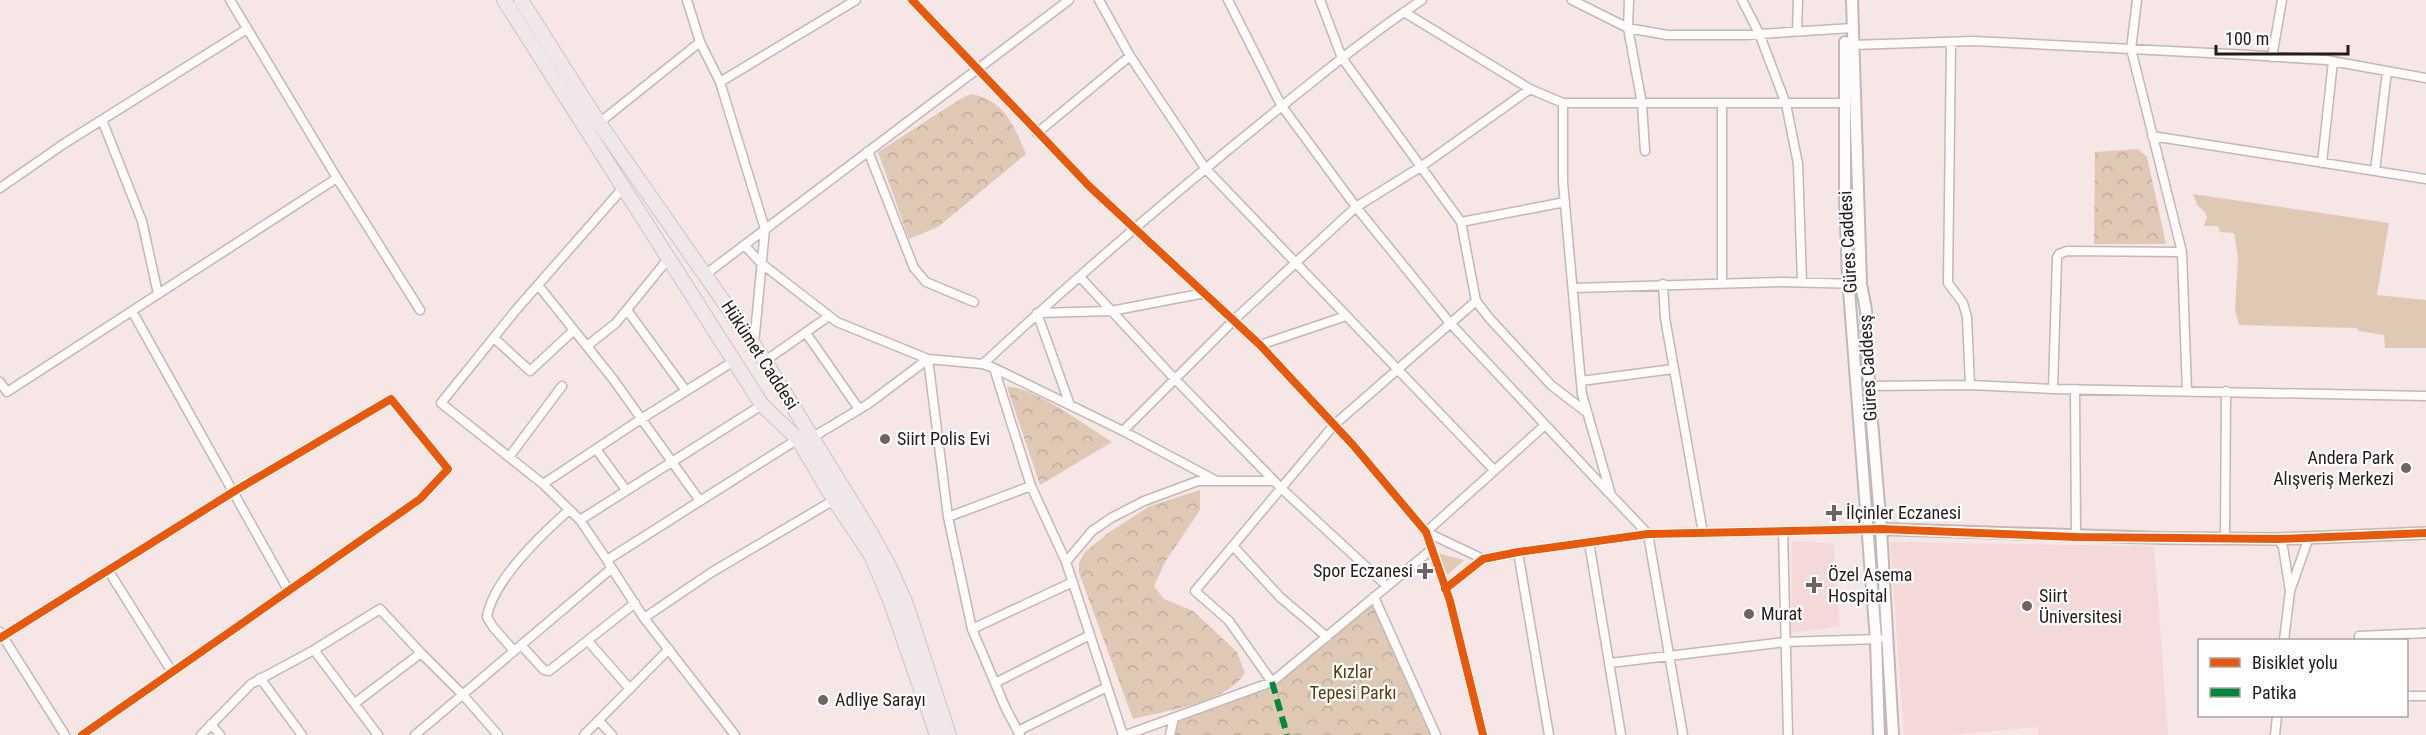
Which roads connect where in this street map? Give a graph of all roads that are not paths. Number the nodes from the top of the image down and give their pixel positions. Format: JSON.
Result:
{"nodes":[{"id":1,"x":230,"y":0,"type":"edge"},
{"id":2,"x":504,"y":0,"type":"edge"},
{"id":3,"x":521,"y":0,"type":"edge"},
{"id":4,"x":687,"y":0,"type":"edge"},
{"id":5,"x":856,"y":0,"type":"edge"},
{"id":6,"x":912,"y":0,"type":"edge"},
{"id":7,"x":1070,"y":0,"type":"edge"},
{"id":8,"x":1099,"y":0,"type":"edge"},
{"id":9,"x":1228,"y":0,"type":"edge"},
{"id":10,"x":1320,"y":0,"type":"edge"},
{"id":11,"x":1422,"y":0,"type":"edge"},
{"id":12,"x":1572,"y":0,"type":"edge"},
{"id":13,"x":1629,"y":0,"type":"edge"},
{"id":14,"x":1742,"y":0,"type":"edge"},
{"id":15,"x":1798,"y":0,"type":"edge"},
{"id":16,"x":1845,"y":0,"type":"edge"},
{"id":17,"x":1852,"y":0,"type":"edge"},
{"id":18,"x":2137,"y":0,"type":"edge"},
{"id":19,"x":2282,"y":0,"type":"edge"},
{"id":20,"x":1404,"y":12,"type":"junction"},
{"id":21,"x":1628,"y":28,"type":"junction"},
{"id":22,"x":1848,"y":28,"type":"junction"},
{"id":23,"x":247,"y":29,"type":"junction"},
{"id":24,"x":1797,"y":31,"type":"junction"},
{"id":25,"x":1759,"y":33,"type":"junction"},
{"id":26,"x":700,"y":42,"type":"junction"},
{"id":27,"x":1951,"y":42,"type":"junction"},
{"id":28,"x":1852,"y":45,"type":"junction"},
{"id":29,"x":2131,"y":49,"type":"junction"},
{"id":30,"x":1130,"y":56,"type":"junction"},
{"id":31,"x":2272,"y":57,"type":"junction"},
{"id":32,"x":1342,"y":58,"type":"junction"},
{"id":33,"x":2333,"y":62,"type":"junction"},
{"id":34,"x":976,"y":69,"type":"junction"},
{"id":35,"x":2387,"y":71,"type":"junction"},
{"id":36,"x":2426,"y":78,"type":"edge"},
{"id":37,"x":720,"y":82,"type":"junction"},
{"id":38,"x":1530,"y":89,"type":"junction"},
{"id":39,"x":1563,"y":103,"type":"junction"},
{"id":40,"x":1843,"y":103,"type":"junction"},
{"id":41,"x":1642,"y":104,"type":"junction"},
{"id":42,"x":1722,"y":104,"type":"junction"},
{"id":43,"x":1786,"y":104,"type":"junction"},
{"id":44,"x":1281,"y":105,"type":"junction"},
{"id":45,"x":102,"y":120,"type":"junction"},
{"id":46,"x":599,"y":123,"type":"junction"},
{"id":47,"x":1037,"y":133,"type":"junction"},
{"id":48,"x":2152,"y":136,"type":"junction"},
{"id":49,"x":868,"y":151,"type":"junction"},
{"id":50,"x":1645,"y":151,"type":"dead end"},
{"id":51,"x":2322,"y":163,"type":"junction"},
{"id":52,"x":1422,"y":166,"type":"junction"},
{"id":53,"x":1205,"y":168,"type":"junction"},
{"id":54,"x":2375,"y":171,"type":"junction"},
{"id":55,"x":337,"y":178,"type":"junction"},
{"id":56,"x":2426,"y":179,"type":"edge"},
{"id":57,"x":0,"y":188,"type":"edge"},
{"id":58,"x":623,"y":188,"type":"junction"},
{"id":59,"x":1565,"y":202,"type":"junction"},
{"id":60,"x":1356,"y":207,"type":"junction"},
{"id":61,"x":1461,"y":222,"type":"junction"},
{"id":62,"x":1134,"y":228,"type":"junction"},
{"id":63,"x":765,"y":229,"type":"junction"},
{"id":64,"x":744,"y":245,"type":"junction"},
{"id":65,"x":2182,"y":252,"type":"junction"},
{"id":66,"x":668,"y":259,"type":"junction"},
{"id":67,"x":1296,"y":263,"type":"junction"},
{"id":68,"x":762,"y":264,"type":"junction"},
{"id":69,"x":706,"y":274,"type":"junction"},
{"id":70,"x":1080,"y":277,"type":"junction"},
{"id":71,"x":1802,"y":282,"type":"junction"},
{"id":72,"x":1722,"y":283,"type":"junction"},
{"id":73,"x":1664,"y":284,"type":"junction"},
{"id":74,"x":1856,"y":284,"type":"junction"},
{"id":75,"x":538,"y":285,"type":"junction"},
{"id":76,"x":1573,"y":288,"type":"junction"},
{"id":77,"x":1204,"y":293,"type":"junction"},
{"id":78,"x":158,"y":294,"type":"junction"},
{"id":79,"x":1476,"y":301,"type":"junction"},
{"id":80,"x":974,"y":302,"type":"dead end"},
{"id":81,"x":420,"y":310,"type":"dead end"},
{"id":82,"x":627,"y":310,"type":"junction"},
{"id":83,"x":1111,"y":310,"type":"junction"},
{"id":84,"x":132,"y":311,"type":"junction"},
{"id":85,"x":1037,"y":313,"type":"junction"},
{"id":86,"x":829,"y":316,"type":"junction"},
{"id":87,"x":1346,"y":316,"type":"junction"},
{"id":88,"x":1234,"y":321,"type":"junction"},
{"id":89,"x":1450,"y":323,"type":"junction"},
{"id":90,"x":574,"y":330,"type":"junction"},
{"id":91,"x":806,"y":333,"type":"junction"},
{"id":92,"x":494,"y":338,"type":"junction"},
{"id":93,"x":754,"y":344,"type":"junction"},
{"id":94,"x":1260,"y":345,"type":"junction"},
{"id":95,"x":587,"y":346,"type":"junction"},
{"id":96,"x":928,"y":359,"type":"junction"},
{"id":97,"x":734,"y":361,"type":"junction"},
{"id":98,"x":765,"y":361,"type":"junction"},
{"id":99,"x":983,"y":364,"type":"junction"},
{"id":100,"x":994,"y":368,"type":"junction"},
{"id":101,"x":1673,"y":369,"type":"junction"},
{"id":102,"x":1396,"y":371,"type":"junction"},
{"id":103,"x":1175,"y":379,"type":"junction"},
{"id":104,"x":1581,"y":381,"type":"junction"},
{"id":105,"x":0,"y":382,"type":"edge"},
{"id":106,"x":1970,"y":385,"type":"junction"},
{"id":107,"x":562,"y":386,"type":"dead end"},
{"id":108,"x":1869,"y":386,"type":"junction"},
{"id":109,"x":2053,"y":389,"type":"junction"},
{"id":110,"x":2075,"y":389,"type":"junction"},
{"id":111,"x":686,"y":391,"type":"junction"},
{"id":112,"x":2187,"y":391,"type":"junction"},
{"id":113,"x":2226,"y":391,"type":"junction"},
{"id":114,"x":4,"y":394,"type":"edge"},
{"id":115,"x":2426,"y":396,"type":"edge"},
{"id":116,"x":762,"y":405,"type":"junction"},
{"id":117,"x":1070,"y":405,"type":"junction"},
{"id":118,"x":859,"y":409,"type":"junction"},
{"id":119,"x":1586,"y":412,"type":"junction"},
{"id":120,"x":641,"y":419,"type":"junction"},
{"id":121,"x":1334,"y":425,"type":"junction"},
{"id":122,"x":1545,"y":425,"type":"junction"},
{"id":123,"x":1123,"y":431,"type":"junction"},
{"id":124,"x":813,"y":437,"type":"junction"},
{"id":125,"x":798,"y":439,"type":"junction"},
{"id":126,"x":596,"y":449,"type":"junction"},
{"id":127,"x":509,"y":457,"type":"junction"},
{"id":128,"x":671,"y":461,"type":"junction"},
{"id":129,"x":1494,"y":470,"type":"junction"},
{"id":130,"x":1215,"y":480,"type":"junction"},
{"id":131,"x":1274,"y":481,"type":"junction"},
{"id":132,"x":543,"y":484,"type":"junction"},
{"id":133,"x":1031,"y":486,"type":"junction"},
{"id":134,"x":1281,"y":488,"type":"junction"},
{"id":135,"x":626,"y":490,"type":"junction"},
{"id":136,"x":233,"y":492,"type":"junction"},
{"id":137,"x":1611,"y":495,"type":"junction"},
{"id":138,"x":834,"y":500,"type":"junction"},
{"id":139,"x":700,"y":501,"type":"junction"},
{"id":140,"x":569,"y":510,"type":"junction"},
{"id":141,"x":948,"y":517,"type":"junction"},
{"id":142,"x":580,"y":520,"type":"junction"},
{"id":143,"x":1867,"y":529,"type":"junction"},
{"id":144,"x":1881,"y":529,"type":"junction"},
{"id":145,"x":1783,"y":531,"type":"junction"},
{"id":146,"x":1426,"y":532,"type":"junction"},
{"id":147,"x":1703,"y":533,"type":"junction"},
{"id":148,"x":2426,"y":533,"type":"edge"},
{"id":149,"x":1648,"y":534,"type":"junction"},
{"id":150,"x":2076,"y":537,"type":"junction"},
{"id":151,"x":2309,"y":537,"type":"junction"},
{"id":152,"x":2224,"y":538,"type":"junction"},
{"id":153,"x":2278,"y":539,"type":"junction"},
{"id":154,"x":1589,"y":542,"type":"junction"},
{"id":155,"x":1233,"y":546,"type":"junction"},
{"id":156,"x":1432,"y":549,"type":"junction"},
{"id":157,"x":1518,"y":552,"type":"junction"},
{"id":158,"x":1483,"y":559,"type":"junction"},
{"id":159,"x":607,"y":560,"type":"junction"},
{"id":160,"x":1066,"y":562,"type":"junction"},
{"id":161,"x":612,"y":568,"type":"junction"},
{"id":162,"x":108,"y":570,"type":"junction"},
{"id":163,"x":1073,"y":582,"type":"junction"},
{"id":164,"x":1387,"y":586,"type":"junction"},
{"id":165,"x":1445,"y":589,"type":"junction"},
{"id":166,"x":288,"y":590,"type":"junction"},
{"id":167,"x":2290,"y":591,"type":"junction"},
{"id":168,"x":1374,"y":597,"type":"junction"},
{"id":169,"x":635,"y":603,"type":"junction"},
{"id":170,"x":645,"y":618,"type":"junction"},
{"id":171,"x":972,"y":629,"type":"junction"},
{"id":172,"x":2426,"y":633,"type":"edge"},
{"id":173,"x":1,"y":635,"type":"edge"},
{"id":174,"x":1090,"y":635,"type":"junction"},
{"id":175,"x":1327,"y":637,"type":"junction"},
{"id":176,"x":1876,"y":639,"type":"junction"},
{"id":177,"x":1889,"y":639,"type":"junction"},
{"id":178,"x":2284,"y":639,"type":"edge"},
{"id":179,"x":2359,"y":639,"type":"edge"},
{"id":180,"x":588,"y":641,"type":"junction"},
{"id":181,"x":1785,"y":642,"type":"junction"},
{"id":182,"x":517,"y":648,"type":"junction"},
{"id":183,"x":669,"y":649,"type":"junction"},
{"id":184,"x":314,"y":650,"type":"junction"},
{"id":185,"x":421,"y":653,"type":"junction"},
{"id":186,"x":1668,"y":655,"type":"junction"},
{"id":187,"x":1610,"y":663,"type":"junction"},
{"id":188,"x":172,"y":672,"type":"junction"},
{"id":189,"x":260,"y":678,"type":"junction"},
{"id":190,"x":1272,"y":682,"type":"junction"},
{"id":191,"x":995,"y":684,"type":"junction"},
{"id":192,"x":1107,"y":687,"type":"junction"},
{"id":193,"x":630,"y":689,"type":"junction"},
{"id":194,"x":463,"y":695,"type":"junction"},
{"id":195,"x":2408,"y":696,"type":"edge"},
{"id":196,"x":2426,"y":696,"type":"edge"},
{"id":197,"x":355,"y":703,"type":"junction"},
{"id":198,"x":2277,"y":717,"type":"edge"},
{"id":199,"x":1174,"y":718,"type":"junction"},
{"id":200,"x":599,"y":721,"type":"junction"},
{"id":201,"x":211,"y":724,"type":"junction"},
{"id":202,"x":1019,"y":733,"type":"edge"},
{"id":203,"x":65,"y":735,"type":"edge"},
{"id":204,"x":82,"y":735,"type":"edge"},
{"id":205,"x":201,"y":735,"type":"edge"},
{"id":206,"x":220,"y":735,"type":"edge"},
{"id":207,"x":302,"y":735,"type":"edge"},
{"id":208,"x":378,"y":735,"type":"edge"},
{"id":209,"x":415,"y":735,"type":"edge"},
{"id":210,"x":498,"y":735,"type":"edge"},
{"id":211,"x":584,"y":735,"type":"edge"},
{"id":212,"x":612,"y":735,"type":"edge"},
{"id":213,"x":735,"y":735,"type":"edge"},
{"id":214,"x":937,"y":735,"type":"edge"},
{"id":215,"x":949,"y":735,"type":"edge"},
{"id":216,"x":1125,"y":735,"type":"edge"},
{"id":217,"x":1170,"y":735,"type":"edge"},
{"id":218,"x":1436,"y":735,"type":"edge"},
{"id":219,"x":1483,"y":735,"type":"edge"},
{"id":220,"x":1549,"y":735,"type":"edge"},
{"id":221,"x":1620,"y":735,"type":"edge"},
{"id":222,"x":1683,"y":735,"type":"edge"},
{"id":223,"x":1788,"y":735,"type":"edge"},
{"id":224,"x":1879,"y":735,"type":"edge"},
{"id":225,"x":1893,"y":735,"type":"edge"},
{"id":226,"x":2275,"y":735,"type":"edge"}],
"edges":[{"from":1,"to":23,"type":"street"},
{"from":2,"to":58,"type":"main road"},
{"from":3,"to":46,"type":"main road","name":"Hükümet Caddesi"},
{"from":4,"to":26,"type":"street"},
{"from":5,"to":37,"type":"street"},
{"from":6,"to":34,"type":"street"},
{"from":7,"to":34,"type":"street"},
{"from":8,"to":30,"type":"street"},
{"from":9,"to":44,"type":"street"},
{"from":10,"to":32,"type":"street"},
{"from":11,"to":20,"type":"street"},
{"from":12,"to":21,"type":"street"},
{"from":13,"to":21,"type":"street"},
{"from":14,"to":25,"type":"street"},
{"from":15,"to":24,"type":"street"},
{"from":16,"to":22,"type":"street","name":"Güres Caddesi"},
{"from":17,"to":22,"type":"street","name":"Güres Caddesş"},
{"from":18,"to":29,"type":"street"},
{"from":19,"to":31,"type":"street"},
{"from":20,"to":32,"type":"street"},
{"from":20,"to":38,"type":"street"},
{"from":21,"to":25,"type":"street"},
{"from":21,"to":41,"type":"street"},
{"from":22,"to":24,"type":"street"},
{"from":22,"to":28,"type":"street","name":"Güres Caddesş"},
{"from":22,"to":40,"type":"street","name":"Güres Caddesi"},
{"from":23,"to":45,"type":"street"},
{"from":23,"to":55,"type":"street"},
{"from":24,"to":25,"type":"street"},
{"from":25,"to":43,"type":"street"},
{"from":26,"to":37,"type":"street"},
{"from":26,"to":46,"type":"street"},
{"from":27,"to":28,"type":"street"},
{"from":27,"to":29,"type":"street"},
{"from":27,"to":106,"type":"street"},
{"from":28,"to":74,"type":"street","name":"Güres Caddesş"},
{"from":29,"to":31,"type":"street"},
{"from":29,"to":48,"type":"street"},
{"from":30,"to":47,"type":"street"},
{"from":30,"to":53,"type":"street"},
{"from":31,"to":33,"type":"street"},
{"from":32,"to":44,"type":"street"},
{"from":32,"to":52,"type":"street"},
{"from":33,"to":35,"type":"street"},
{"from":33,"to":51,"type":"street"},
{"from":34,"to":47,"type":"street"},
{"from":34,"to":49,"type":"street"},
{"from":35,"to":36,"type":"street"},
{"from":35,"to":54,"type":"street"},
{"from":37,"to":63,"type":"street"},
{"from":38,"to":39,"type":"street"},
{"from":38,"to":52,"type":"street"},
{"from":39,"to":41,"type":"street"},
{"from":39,"to":59,"type":"street"},
{"from":40,"to":43,"type":"street"},
{"from":40,"to":74,"type":"street","name":"Güres Caddesi"},
{"from":41,"to":42,"type":"street"},
{"from":41,"to":50,"type":"street"},
{"from":42,"to":43,"type":"street"},
{"from":42,"to":72,"type":"street"},
{"from":43,"to":71,"type":"street"},
{"from":44,"to":53,"type":"street"},
{"from":44,"to":60,"type":"street"},
{"from":45,"to":57,"type":"street"},
{"from":45,"to":78,"type":"street"},
{"from":46,"to":69,"type":"main road","name":"Hükümet Caddesi"},
{"from":47,"to":62,"type":"street"},
{"from":48,"to":51,"type":"street"},
{"from":48,"to":65,"type":"street"},
{"from":49,"to":63,"type":"street"},
{"from":49,"to":80,"type":"street"},
{"from":51,"to":54,"type":"street"},
{"from":52,"to":60,"type":"street"},
{"from":52,"to":61,"type":"street"},
{"from":53,"to":62,"type":"street"},
{"from":53,"to":67,"type":"street"},
{"from":54,"to":56,"type":"street"},
{"from":55,"to":78,"type":"street"},
{"from":55,"to":81,"type":"street"},
{"from":58,"to":66,"type":"main road"},
{"from":58,"to":75,"type":"street"},
{"from":59,"to":61,"type":"street"},
{"from":59,"to":76,"type":"street"},
{"from":60,"to":67,"type":"street"},
{"from":60,"to":89,"type":"street"},
{"from":61,"to":79,"type":"street"},
{"from":62,"to":70,"type":"street"},
{"from":62,"to":77,"type":"street"},
{"from":63,"to":64,"type":"street"},
{"from":63,"to":68,"type":"street"},
{"from":64,"to":68,"type":"street"},
{"from":64,"to":69,"type":"street"},
{"from":65,"to":109,"type":"street"},
{"from":65,"to":112,"type":"street"},
{"from":66,"to":82,"type":"street"},
{"from":66,"to":97,"type":"main road"},
{"from":67,"to":87,"type":"street"},
{"from":67,"to":88,"type":"street"},
{"from":68,"to":86,"type":"street"},
{"from":68,"to":93,"type":"street"},
{"from":69,"to":93,"type":"main road","name":"Hükümet Caddesi"},
{"from":70,"to":83,"type":"street"},
{"from":70,"to":85,"type":"street"},
{"from":71,"to":72,"type":"street"},
{"from":71,"to":74,"type":"street"},
{"from":72,"to":73,"type":"street"},
{"from":73,"to":76,"type":"street"},
{"from":73,"to":101,"type":"street"},
{"from":74,"to":108,"type":"street","name":"Güres Caddesş"},
{"from":74,"to":143,"type":"street","name":"Güres Caddesi"},
{"from":75,"to":90,"type":"street"},
{"from":75,"to":92,"type":"street"},
{"from":76,"to":104,"type":"street"},
{"from":77,"to":83,"type":"street"},
{"from":77,"to":88,"type":"street"},
{"from":78,"to":84,"type":"street"},
{"from":79,"to":89,"type":"street"},
{"from":79,"to":119,"type":"street"},
{"from":82,"to":95,"type":"street"},
{"from":82,"to":111,"type":"street"},
{"from":83,"to":85,"type":"street"},
{"from":83,"to":103,"type":"street"},
{"from":84,"to":114,"type":"street"},
{"from":84,"to":136,"type":"street"},
{"from":85,"to":99,"type":"street"},
{"from":85,"to":117,"type":"street"},
{"from":86,"to":91,"type":"street"},
{"from":86,"to":96,"type":"street"},
{"from":87,"to":94,"type":"street"},
{"from":87,"to":102,"type":"street"},
{"from":88,"to":94,"type":"street"},
{"from":88,"to":103,"type":"street"},
{"from":89,"to":102,"type":"street"},
{"from":89,"to":122,"type":"street"},
{"from":90,"to":92,"type":"street"},
{"from":90,"to":95,"type":"street"},
{"from":91,"to":98,"type":"street"},
{"from":91,"to":118,"type":"street"},
{"from":92,"to":127,"type":"street"},
{"from":93,"to":98,"type":"main road","name":"Hükümet Caddesi"},
{"from":94,"to":121,"type":"street"},
{"from":95,"to":120,"type":"street"},
{"from":96,"to":99,"type":"street"},
{"from":96,"to":118,"type":"street"},
{"from":96,"to":141,"type":"street"},
{"from":97,"to":111,"type":"street"},
{"from":97,"to":116,"type":"main road"},
{"from":98,"to":124,"type":"main road","name":"Hükümet Caddesi"},
{"from":99,"to":100,"type":"street"},
{"from":100,"to":117,"type":"street"},
{"from":100,"to":133,"type":"street"},
{"from":101,"to":104,"type":"street"},
{"from":101,"to":147,"type":"street"},
{"from":102,"to":121,"type":"street"},
{"from":102,"to":129,"type":"street"},
{"from":103,"to":123,"type":"street"},
{"from":103,"to":131,"type":"street"},
{"from":104,"to":119,"type":"street"},
{"from":105,"to":114,"type":"street"},
{"from":106,"to":108,"type":"street"},
{"from":106,"to":109,"type":"street"},
{"from":107,"to":127,"type":"street"},
{"from":108,"to":144,"type":"street","name":"Güres Caddesş"},
{"from":109,"to":110,"type":"street"},
{"from":110,"to":112,"type":"street"},
{"from":110,"to":150,"type":"street"},
{"from":111,"to":120,"type":"street"},
{"from":112,"to":113,"type":"street"},
{"from":113,"to":115,"type":"street"},
{"from":113,"to":152,"type":"street"},
{"from":116,"to":125,"type":"main road"},
{"from":116,"to":128,"type":"street"},
{"from":117,"to":123,"type":"street"},
{"from":118,"to":124,"type":"street"},
{"from":119,"to":137,"type":"street"},
{"from":120,"to":126,"type":"street"},
{"from":120,"to":128,"type":"street"},
{"from":121,"to":134,"type":"street"},
{"from":121,"to":146,"type":"street"},
{"from":122,"to":129,"type":"street"},
{"from":122,"to":137,"type":"street"},
{"from":123,"to":130,"type":"street"},
{"from":124,"to":215,"type":"main road","name":"Hükümet Caddesi"},
{"from":125,"to":138,"type":"main road"},
{"from":125,"to":139,"type":"street"},
{"from":126,"to":132,"type":"street"},
{"from":126,"to":135,"type":"street"},
{"from":127,"to":132,"type":"street"},
{"from":128,"to":135,"type":"street"},
{"from":128,"to":139,"type":"street"},
{"from":129,"to":146,"type":"street"},
{"from":130,"to":131,"type":"street"},
{"from":130,"to":160,"type":"street"},
{"from":131,"to":134,"type":"street"},
{"from":132,"to":140,"type":"street"},
{"from":133,"to":141,"type":"street"},
{"from":133,"to":160,"type":"street"},
{"from":134,"to":155,"type":"street"},
{"from":134,"to":164,"type":"street"},
{"from":135,"to":142,"type":"street"},
{"from":136,"to":162,"type":"street"},
{"from":136,"to":166,"type":"street"},
{"from":136,"to":166,"type":"street"},
{"from":137,"to":149,"type":"street"},
{"from":138,"to":170,"type":"street"},
{"from":138,"to":214,"type":"main road"},
{"from":139,"to":159,"type":"street"},
{"from":140,"to":142,"type":"street"},
{"from":140,"to":182,"type":"street"},
{"from":141,"to":171,"type":"street"},
{"from":142,"to":159,"type":"street"},
{"from":143,"to":144,"type":"street"},
{"from":143,"to":145,"type":"street"},
{"from":143,"to":176,"type":"street","name":"Güres Caddesi"},
{"from":144,"to":150,"type":"street"},
{"from":144,"to":177,"type":"street","name":"Güres Caddesş"},
{"from":145,"to":147,"type":"street"},
{"from":145,"to":181,"type":"street"},
{"from":146,"to":156,"type":"street"},
{"from":146,"to":158,"type":"street"},
{"from":147,"to":149,"type":"street"},
{"from":148,"to":151,"type":"street"},
{"from":149,"to":154,"type":"street"},
{"from":149,"to":186,"type":"street"},
{"from":150,"to":152,"type":"street"},
{"from":151,"to":153,"type":"street"},
{"from":151,"to":167,"type":"street"},
{"from":152,"to":153,"type":"street"},
{"from":153,"to":167,"type":"street"},
{"from":154,"to":157,"type":"street"},
{"from":154,"to":187,"type":"street"},
{"from":155,"to":175,"type":"street"},
{"from":155,"to":190,"type":"street"},
{"from":156,"to":164,"type":"street"},
{"from":156,"to":165,"type":"street"},
{"from":157,"to":158,"type":"street"},
{"from":157,"to":220,"type":"street"},
{"from":158,"to":165,"type":"street"},
{"from":159,"to":161,"type":"street"},
{"from":160,"to":163,"type":"street"},
{"from":161,"to":169,"type":"street"},
{"from":161,"to":182,"type":"street"},
{"from":162,"to":173,"type":"street"},
{"from":162,"to":188,"type":"street"},
{"from":163,"to":171,"type":"street"},
{"from":163,"to":174,"type":"street"},
{"from":164,"to":168,"type":"street"},
{"from":165,"to":219,"type":"street"},
{"from":166,"to":188,"type":"street"},
{"from":167,"to":178,"type":"street"},
{"from":168,"to":175,"type":"street"},
{"from":168,"to":218,"type":"street"},
{"from":169,"to":170,"type":"street"},
{"from":169,"to":180,"type":"street"},
{"from":170,"to":183,"type":"street"},
{"from":171,"to":191,"type":"street"},
{"from":172,"to":179,"type":"street"},
{"from":173,"to":203,"type":"street"},
{"from":174,"to":191,"type":"street"},
{"from":174,"to":192,"type":"street"},
{"from":175,"to":190,"type":"street"},
{"from":176,"to":177,"type":"street"},
{"from":176,"to":181,"type":"street"},
{"from":176,"to":224,"type":"street","name":"Güres Caddesi"},
{"from":177,"to":225,"type":"street","name":"Güres Caddesş"},
{"from":180,"to":182,"type":"street"},
{"from":180,"to":193,"type":"street"},
{"from":181,"to":186,"type":"street"},
{"from":181,"to":223,"type":"street"},
{"from":182,"to":194,"type":"street"},
{"from":183,"to":193,"type":"street"},
{"from":183,"to":213,"type":"street"},
{"from":184,"to":185,"type":"street"},
{"from":184,"to":189,"type":"street"},
{"from":184,"to":197,"type":"street"},
{"from":185,"to":194,"type":"street"},
{"from":185,"to":197,"type":"street"},
{"from":186,"to":187,"type":"street"},
{"from":186,"to":222,"type":"street"},
{"from":187,"to":221,"type":"street"},
{"from":188,"to":204,"type":"street"},
{"from":189,"to":201,"type":"street"},
{"from":189,"to":207,"type":"street"},
{"from":190,"to":199,"type":"street"},
{"from":191,"to":202,"type":"street"},
{"from":192,"to":202,"type":"street"},
{"from":192,"to":216,"type":"street"},
{"from":193,"to":200,"type":"street"},
{"from":194,"to":209,"type":"street"},
{"from":194,"to":210,"type":"street"},
{"from":195,"to":196,"type":"street"},
{"from":197,"to":208,"type":"street"},
{"from":198,"to":226,"type":"street"},
{"from":199,"to":216,"type":"street"},
{"from":199,"to":217,"type":"street"},
{"from":200,"to":211,"type":"street"},
{"from":200,"to":212,"type":"street"},
{"from":201,"to":205,"type":"street"},
{"from":201,"to":206,"type":"street"}]}
